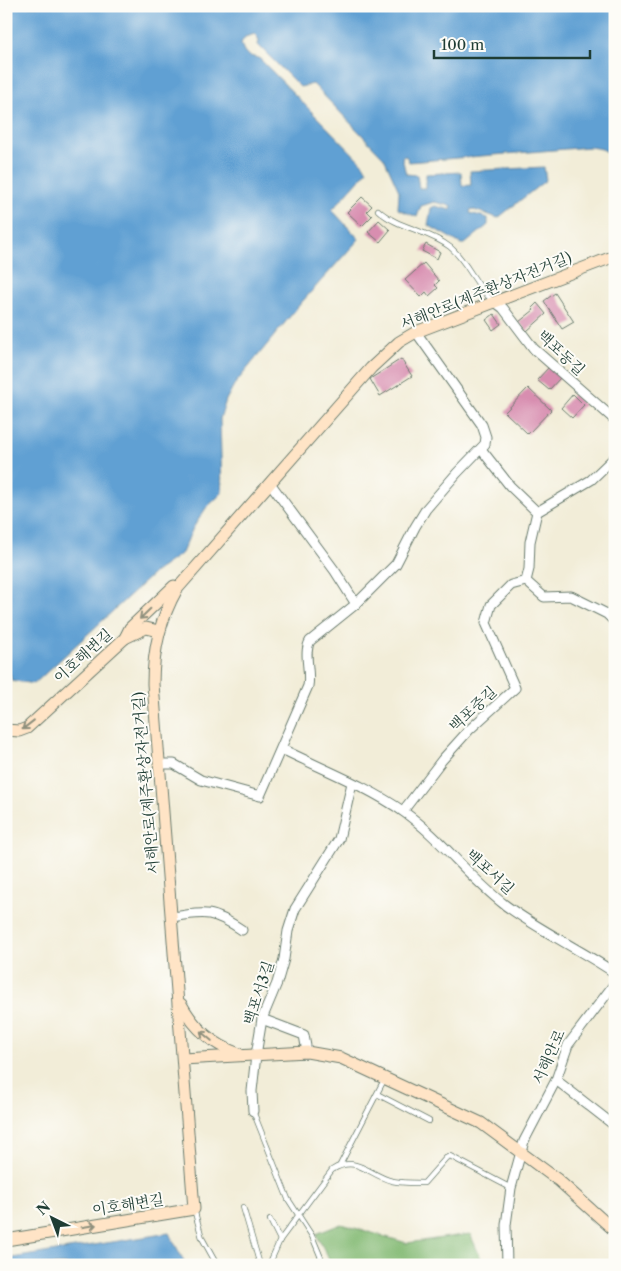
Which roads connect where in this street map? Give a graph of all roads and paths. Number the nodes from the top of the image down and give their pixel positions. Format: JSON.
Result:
{"nodes":[{"id":1,"x":378,"y":210,"type":"dead end"},
{"id":2,"x":615,"y":256,"type":"edge"},
{"id":3,"x":494,"y":302,"type":"junction"},
{"id":4,"x":416,"y":332,"type":"junction"},
{"id":5,"x":615,"y":420,"type":"edge"},
{"id":6,"x":480,"y":449,"type":"junction"},
{"id":7,"x":615,"y":457,"type":"edge"},
{"id":8,"x":270,"y":483,"type":"junction"},
{"id":9,"x":537,"y":512,"type":"junction"},
{"id":10,"x":193,"y":568,"type":"junction"},
{"id":11,"x":526,"y":581,"type":"junction"},
{"id":12,"x":356,"y":604,"type":"junction"},
{"id":13,"x":615,"y":622,"type":"edge"},
{"id":14,"x":158,"y":631,"type":"junction"},
{"id":15,"x":125,"y":638,"type":"junction"},
{"id":16,"x":6,"y":730,"type":"edge"},
{"id":17,"x":282,"y":749,"type":"junction"},
{"id":18,"x":161,"y":764,"type":"junction"},
{"id":19,"x":352,"y":783,"type":"junction"},
{"id":20,"x":403,"y":811,"type":"junction"},
{"id":21,"x":173,"y":917,"type":"junction"},
{"id":22,"x":242,"y":930,"type":"dead end"},
{"id":23,"x":615,"y":973,"type":"edge"},
{"id":24,"x":615,"y":983,"type":"edge"},
{"id":25,"x":179,"y":1001,"type":"junction"},
{"id":26,"x":262,"y":1019,"type":"junction"},
{"id":27,"x":307,"y":1052,"type":"junction"},
{"id":28,"x":250,"y":1056,"type":"junction"},
{"id":29,"x":183,"y":1059,"type":"junction"},
{"id":30,"x":386,"y":1077,"type":"junction"},
{"id":31,"x":556,"y":1080,"type":"junction"},
{"id":32,"x":377,"y":1094,"type":"junction"},
{"id":33,"x":254,"y":1111,"type":"joint"},
{"id":34,"x":429,"y":1121,"type":"dead end"},
{"id":35,"x":615,"y":1126,"type":"edge"},
{"id":36,"x":521,"y":1151,"type":"junction"},
{"id":37,"x":340,"y":1165,"type":"junction"},
{"id":38,"x":511,"y":1188,"type":"junction"},
{"id":39,"x":243,"y":1207,"type":"dead end"},
{"id":40,"x":194,"y":1209,"type":"junction"},
{"id":41,"x":300,"y":1216,"type":"junction"},
{"id":42,"x":270,"y":1220,"type":"dead end"},
{"id":43,"x":615,"y":1231,"type":"edge"},
{"id":44,"x":6,"y":1240,"type":"edge"},
{"id":45,"x":280,"y":1240,"type":"junction"},
{"id":46,"x":217,"y":1265,"type":"edge"},
{"id":47,"x":260,"y":1265,"type":"edge"},
{"id":48,"x":269,"y":1265,"type":"edge"},
{"id":49,"x":324,"y":1265,"type":"edge"},
{"id":50,"x":507,"y":1265,"type":"edge"}],
"edges":[{"from":1,"to":3,"type":"lane"},
{"from":2,"to":3,"type":"street","name":"서해안로(제주환상자전거길)"},
{"from":3,"to":4,"type":"street","name":"서해안로(제주환상자전거길)"},
{"from":3,"to":5,"type":"street","name":"백포동길"},
{"from":4,"to":6,"type":"street"},
{"from":4,"to":8,"type":"street","name":"서해안로(제주환상자전거길)"},
{"from":6,"to":9,"type":"street"},
{"from":6,"to":12,"type":"street"},
{"from":7,"to":9,"type":"street"},
{"from":8,"to":10,"type":"street","name":"서해안로(제주환상자전거길)"},
{"from":8,"to":12,"type":"street"},
{"from":9,"to":11,"type":"street"},
{"from":10,"to":14,"type":"street","name":"서해안로(제주환상자전거길)"},
{"from":10,"to":15,"type":"street","name":"이호해변길","one_way":true},
{"from":11,"to":13,"type":"street"},
{"from":11,"to":20,"type":"street","name":"백포중길"},
{"from":12,"to":17,"type":"street"},
{"from":14,"to":15,"type":"street"},
{"from":14,"to":18,"type":"street","name":"서해안로(제주환상자전거길)"},
{"from":15,"to":16,"type":"street","name":"이호해변길","one_way":true},
{"from":17,"to":18,"type":"street"},
{"from":17,"to":19,"type":"street","name":"백포서길"},
{"from":18,"to":21,"type":"street","name":"서해안로(제주환상자전거길)"},
{"from":19,"to":20,"type":"street","name":"백포서길"},
{"from":19,"to":26,"type":"street","name":"백포서3길"},
{"from":20,"to":23,"type":"street","name":"백포서길"},
{"from":21,"to":22,"type":"street"},
{"from":21,"to":25,"type":"street","name":"서해안로(제주환상자전거길)"},
{"from":24,"to":31,"type":"street","name":"서해안로"},
{"from":28,"to":25,"type":"street","one_way":true},
{"from":25,"to":29,"type":"street","name":"서해안로(제주환상자전거길)"},
{"from":26,"to":27,"type":"street"},
{"from":26,"to":28,"type":"street","name":"백포서3길"},
{"from":27,"to":28,"type":"street"},
{"from":27,"to":30,"type":"street"},
{"from":28,"to":29,"type":"street"},
{"from":28,"to":33,"type":"street","name":"백포서3길"},
{"from":29,"to":40,"type":"street"},
{"from":30,"to":32,"type":"lane"},
{"from":30,"to":36,"type":"street"},
{"from":31,"to":35,"type":"street"},
{"from":31,"to":36,"type":"street","name":"서해안로"},
{"from":32,"to":34,"type":"lane"},
{"from":32,"to":37,"type":"lane"},
{"from":33,"to":41,"type":"lane","name":"백포서3길"},
{"from":36,"to":38,"type":"street","name":"서해안로"},
{"from":36,"to":43,"type":"street"},
{"from":37,"to":38,"type":"lane"},
{"from":37,"to":41,"type":"lane"},
{"from":38,"to":50,"type":"street","name":"서해안로"},
{"from":39,"to":47,"type":"lane"},
{"from":44,"to":40,"type":"street","name":"이호해변길","one_way":true},
{"from":40,"to":46,"type":"lane"},
{"from":41,"to":45,"type":"lane"},
{"from":41,"to":49,"type":"lane","name":"백포서3길"},
{"from":42,"to":45,"type":"lane"},
{"from":45,"to":48,"type":"lane"}]}
